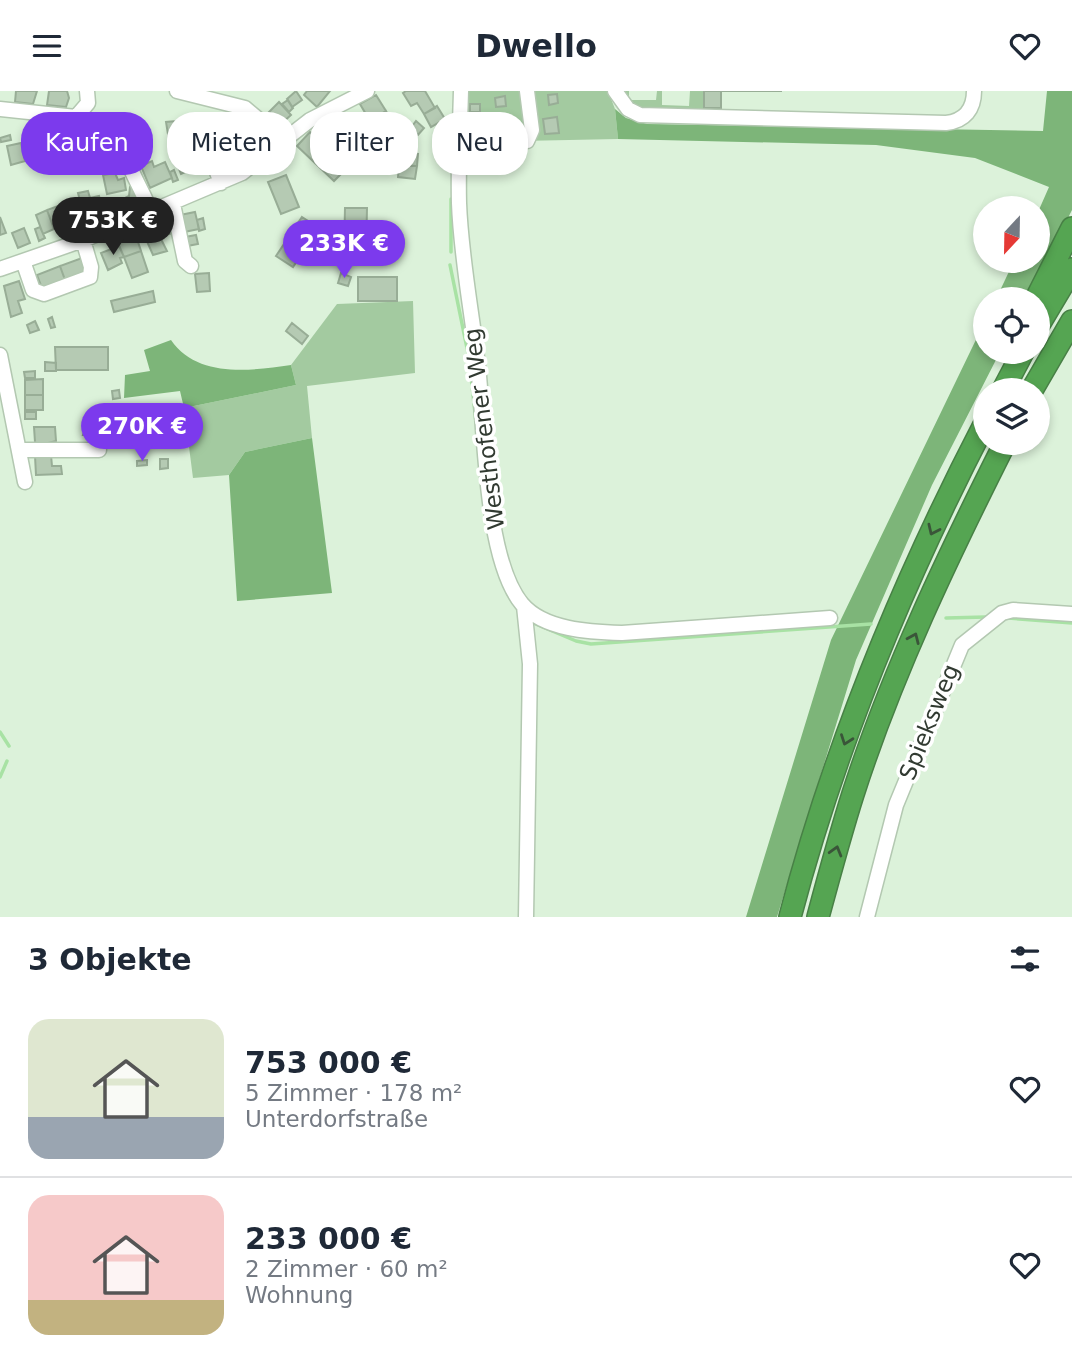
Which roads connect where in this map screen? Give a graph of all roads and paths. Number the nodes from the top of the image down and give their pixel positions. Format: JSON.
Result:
{"nodes":[{"id":1,"x":87,"y":91,"type":"edge"},
{"id":2,"x":177,"y":91,"type":"edge"},
{"id":3,"x":367,"y":91,"type":"edge"},
{"id":4,"x":461,"y":91,"type":"edge"},
{"id":5,"x":527,"y":91,"type":"edge"},
{"id":6,"x":615,"y":91,"type":"edge"},
{"id":7,"x":974,"y":91,"type":"edge"},
{"id":8,"x":0,"y":110,"type":"edge"},
{"id":9,"x":249,"y":112,"type":"edge"},
{"id":10,"x":461,"y":112,"type":"edge"},
{"id":11,"x":296,"y":131,"type":"edge"},
{"id":12,"x":528,"y":139,"type":"edge"},
{"id":13,"x":135,"y":175,"type":"edge"},
{"id":14,"x":218,"y":175,"type":"edge"},
{"id":15,"x":238,"y":175,"type":"edge"},
{"id":16,"x":459,"y":175,"type":"edge"},
{"id":17,"x":221,"y":184,"type":"junction"},
{"id":18,"x":173,"y":204,"type":"junction"},
{"id":19,"x":151,"y":213,"type":"junction"},
{"id":20,"x":1072,"y":228,"type":"edge"},
{"id":21,"x":83,"y":240,"type":"junction"},
{"id":22,"x":23,"y":261,"type":"junction"},
{"id":23,"x":191,"y":266,"type":"dead end"},
{"id":24,"x":0,"y":269,"type":"edge"},
{"id":25,"x":1072,"y":269,"type":"edge"},
{"id":26,"x":1042,"y":287,"type":"edge"},
{"id":27,"x":1050,"y":306,"type":"edge"},
{"id":28,"x":1072,"y":321,"type":"edge"},
{"id":29,"x":0,"y":355,"type":"edge"},
{"id":30,"x":1039,"y":378,"type":"edge"},
{"id":31,"x":973,"y":441,"type":"edge"},
{"id":32,"x":973,"y":446,"type":"edge"},
{"id":33,"x":19,"y":450,"type":"junction"},
{"id":34,"x":99,"y":450,"type":"dead end"},
{"id":35,"x":999,"y":455,"type":"edge"},
{"id":36,"x":962,"y":468,"type":"junction"},
{"id":37,"x":26,"y":482,"type":"dead end"},
{"id":38,"x":524,"y":606,"type":"junction"},
{"id":39,"x":1072,"y":614,"type":"edge"},
{"id":40,"x":830,"y":618,"type":"dead end"},
{"id":41,"x":526,"y":917,"type":"edge"},
{"id":42,"x":790,"y":917,"type":"edge"},
{"id":43,"x":818,"y":917,"type":"edge"},
{"id":44,"x":867,"y":917,"type":"edge"}],
"edges":[{"from":1,"to":8,"type":"street"},
{"from":2,"to":9,"type":"street"},
{"from":3,"to":11,"type":"street"},
{"from":4,"to":10,"type":"street","name":"Westhofener Weg"},
{"from":5,"to":12,"type":"street"},
{"from":6,"to":7,"type":"street"},
{"from":13,"to":19,"type":"street"},
{"from":14,"to":17,"type":"street"},
{"from":15,"to":17,"type":"street"},
{"from":16,"to":38,"type":"street","name":"Westhofener Weg"},
{"from":17,"to":18,"type":"street"},
{"from":18,"to":19,"type":"street"},
{"from":18,"to":23,"type":"street"},
{"from":19,"to":21,"type":"street"},
{"from":20,"to":26,"type":"highway"},
{"from":21,"to":22,"type":"street"},
{"from":21,"to":22,"type":"street"},
{"from":22,"to":24,"type":"street"},
{"from":25,"to":27,"type":"highway"},
{"from":28,"to":30,"type":"highway"},
{"from":29,"to":33,"type":"street"},
{"from":31,"to":36,"type":"highway"},
{"from":32,"to":36,"type":"highway"},
{"from":33,"to":34,"type":"street"},
{"from":33,"to":37,"type":"street"},
{"from":43,"to":35,"type":"highway","one_way":true},
{"from":36,"to":42,"type":"highway","one_way":true},
{"from":38,"to":40,"type":"street"},
{"from":38,"to":41,"type":"street"},
{"from":39,"to":44,"type":"street","name":"Spieksweg"}]}
